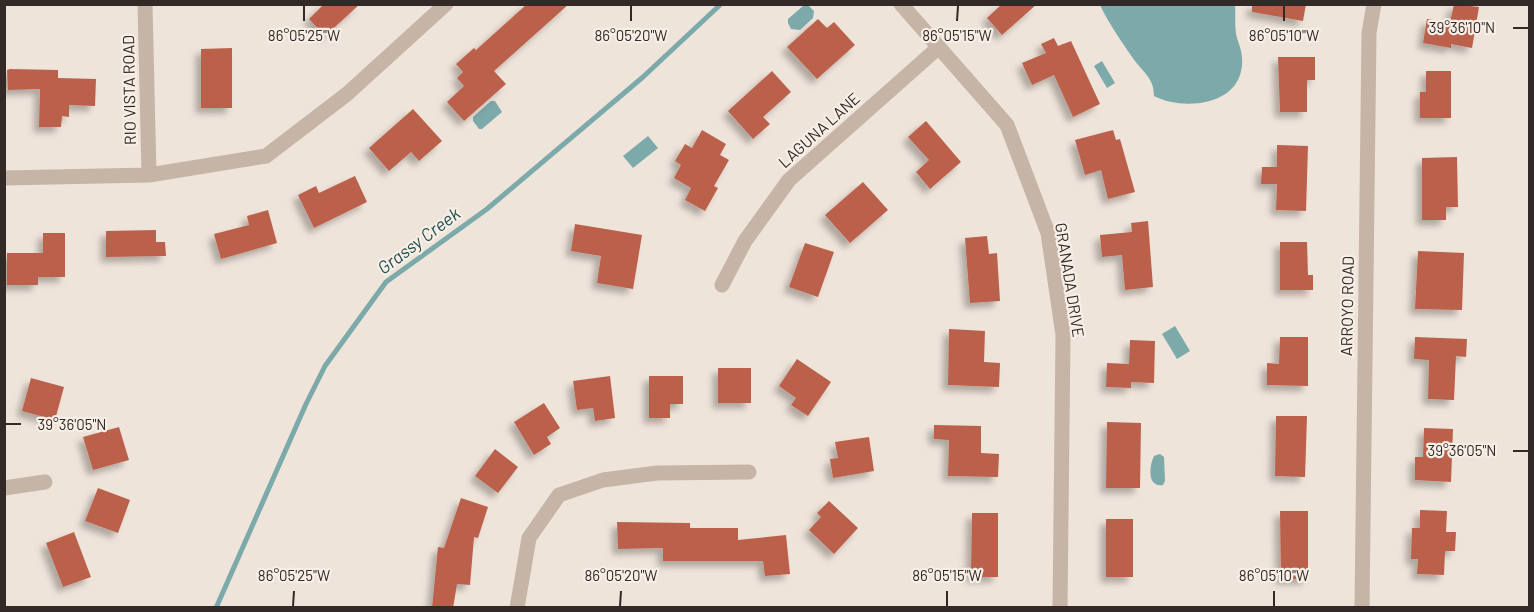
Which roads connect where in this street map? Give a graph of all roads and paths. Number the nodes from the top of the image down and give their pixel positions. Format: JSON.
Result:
{"nodes":[{"id":1,"x":145,"y":4,"type":"edge"},
{"id":2,"x":446,"y":4,"type":"edge"},
{"id":3,"x":901,"y":4,"type":"edge"},
{"id":4,"x":1374,"y":4,"type":"edge"},
{"id":5,"x":939,"y":46,"type":"junction"},
{"id":6,"x":149,"y":175,"type":"junction"},
{"id":7,"x":4,"y":178,"type":"edge"},
{"id":8,"x":722,"y":285,"type":"dead end"},
{"id":9,"x":749,"y":472,"type":"dead end"},
{"id":10,"x":45,"y":482,"type":"dead end"},
{"id":11,"x":4,"y":488,"type":"edge"},
{"id":12,"x":517,"y":608,"type":"edge"},
{"id":13,"x":1060,"y":608,"type":"edge"},
{"id":14,"x":1362,"y":608,"type":"edge"}],
"edges":[{"from":1,"to":6,"type":"street","name":"RIO VISTA ROAD"},
{"from":2,"to":6,"type":"street"},
{"from":3,"to":5,"type":"street","name":"GRANADA DRIVE"},
{"from":4,"to":14,"type":"street","name":"ARROYO ROAD"},
{"from":5,"to":8,"type":"street","name":"LAGUNA LANE"},
{"from":5,"to":13,"type":"street","name":"GRANADA DRIVE"},
{"from":6,"to":7,"type":"street"},
{"from":9,"to":12,"type":"street"},
{"from":10,"to":11,"type":"street"}]}
